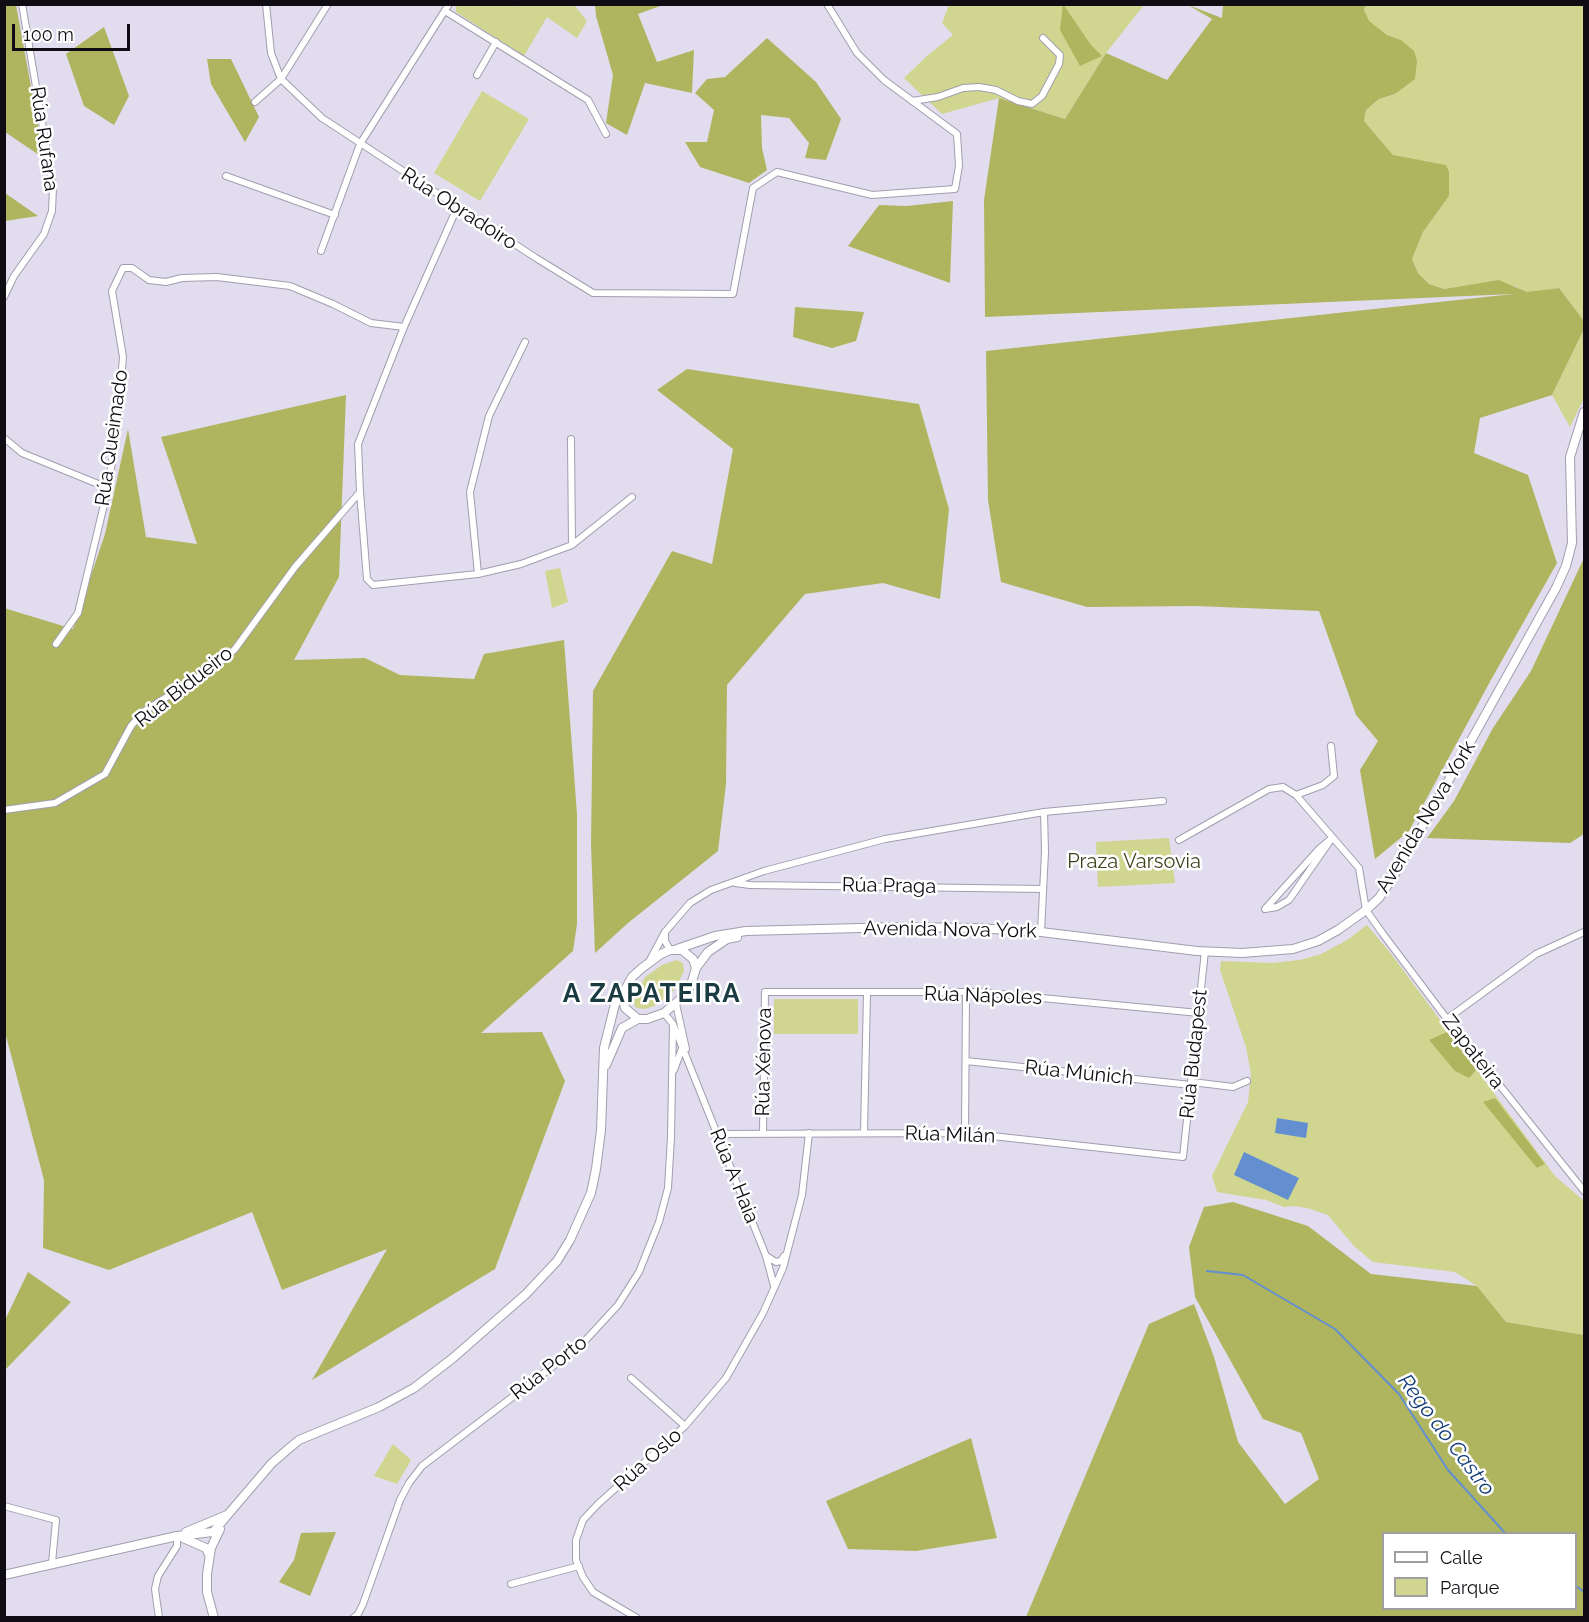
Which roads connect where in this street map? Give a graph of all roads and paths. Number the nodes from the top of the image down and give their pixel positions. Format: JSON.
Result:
{"nodes":[{"id":1,"x":22,"y":4,"type":"edge"},
{"id":2,"x":266,"y":4,"type":"edge"},
{"id":3,"x":328,"y":4,"type":"edge"},
{"id":4,"x":827,"y":4,"type":"edge"},
{"id":5,"x":447,"y":8,"type":"edge"},
{"id":6,"x":1043,"y":38,"type":"dead end"},
{"id":7,"x":496,"y":42,"type":"junction"},
{"id":8,"x":477,"y":75,"type":"dead end"},
{"id":9,"x":281,"y":79,"type":"junction"},
{"id":10,"x":912,"y":101,"type":"junction"},
{"id":11,"x":255,"y":102,"type":"dead end"},
{"id":12,"x":606,"y":134,"type":"dead end"},
{"id":13,"x":360,"y":144,"type":"junction"},
{"id":14,"x":226,"y":176,"type":"dead end"},
{"id":15,"x":457,"y":208,"type":"junction"},
{"id":16,"x":335,"y":215,"type":"junction"},
{"id":17,"x":321,"y":251,"type":"dead end"},
{"id":18,"x":4,"y":297,"type":"edge"},
{"id":19,"x":404,"y":327,"type":"junction"},
{"id":20,"x":525,"y":342,"type":"dead end"},
{"id":21,"x":1584,"y":412,"type":"edge"},
{"id":22,"x":4,"y":438,"type":"edge"},
{"id":23,"x":571,"y":439,"type":"dead end"},
{"id":24,"x":108,"y":488,"type":"junction"},
{"id":25,"x":360,"y":492,"type":"junction"},
{"id":26,"x":632,"y":497,"type":"dead end"},
{"id":27,"x":572,"y":545,"type":"junction"},
{"id":28,"x":478,"y":574,"type":"junction"},
{"id":29,"x":56,"y":644,"type":"dead end"},
{"id":30,"x":1331,"y":746,"type":"dead end"},
{"id":31,"x":1296,"y":795,"type":"junction"},
{"id":32,"x":1163,"y":801,"type":"dead end"},
{"id":33,"x":4,"y":810,"type":"edge"},
{"id":34,"x":1044,"y":812,"type":"junction"},
{"id":35,"x":1332,"y":838,"type":"junction"},
{"id":36,"x":1179,"y":840,"type":"dead end"},
{"id":37,"x":735,"y":882,"type":"junction"},
{"id":38,"x":1043,"y":889,"type":"junction"},
{"id":39,"x":1366,"y":910,"type":"junction"},
{"id":40,"x":757,"y":931,"type":"junction"},
{"id":41,"x":665,"y":932,"type":"junction"},
{"id":42,"x":1041,"y":932,"type":"junction"},
{"id":43,"x":1584,"y":932,"type":"edge"},
{"id":44,"x":673,"y":950,"type":"junction"},
{"id":45,"x":1205,"y":951,"type":"junction"},
{"id":46,"x":650,"y":961,"type":"junction"},
{"id":47,"x":696,"y":968,"type":"junction"},
{"id":48,"x":624,"y":990,"type":"junction"},
{"id":49,"x":765,"y":992,"type":"joint"},
{"id":50,"x":966,"y":992,"type":"junction"},
{"id":51,"x":867,"y":993,"type":"junction"},
{"id":52,"x":676,"y":1004,"type":"junction"},
{"id":53,"x":664,"y":1013,"type":"junction"},
{"id":54,"x":1199,"y":1013,"type":"junction"},
{"id":55,"x":638,"y":1019,"type":"junction"},
{"id":56,"x":1448,"y":1019,"type":"junction"},
{"id":57,"x":673,"y":1024,"type":"junction"},
{"id":58,"x":684,"y":1040,"type":"junction"},
{"id":59,"x":682,"y":1048,"type":"junction"},
{"id":60,"x":966,"y":1061,"type":"junction"},
{"id":61,"x":690,"y":1068,"type":"junction"},
{"id":62,"x":603,"y":1077,"type":"junction"},
{"id":63,"x":1247,"y":1081,"type":"dead end"},
{"id":64,"x":671,"y":1082,"type":"junction"},
{"id":65,"x":1191,"y":1083,"type":"junction"},
{"id":66,"x":763,"y":1133,"type":"junction"},
{"id":67,"x":809,"y":1133,"type":"junction"},
{"id":68,"x":864,"y":1133,"type":"junction"},
{"id":69,"x":965,"y":1133,"type":"junction"},
{"id":70,"x":717,"y":1134,"type":"junction"},
{"id":71,"x":1183,"y":1157,"type":"joint"},
{"id":72,"x":1584,"y":1191,"type":"edge"},
{"id":73,"x":789,"y":1248,"type":"junction"},
{"id":74,"x":766,"y":1256,"type":"junction"},
{"id":75,"x":774,"y":1286,"type":"junction"},
{"id":76,"x":631,"y":1378,"type":"dead end"},
{"id":77,"x":685,"y":1426,"type":"junction"},
{"id":78,"x":4,"y":1506,"type":"edge"},
{"id":79,"x":230,"y":1514,"type":"junction"},
{"id":80,"x":199,"y":1527,"type":"junction"},
{"id":81,"x":214,"y":1534,"type":"junction"},
{"id":82,"x":177,"y":1536,"type":"junction"},
{"id":83,"x":209,"y":1555,"type":"junction"},
{"id":84,"x":52,"y":1563,"type":"junction"},
{"id":85,"x":579,"y":1566,"type":"junction"},
{"id":86,"x":4,"y":1575,"type":"edge"},
{"id":87,"x":511,"y":1584,"type":"dead end"},
{"id":88,"x":159,"y":1617,"type":"edge"},
{"id":89,"x":214,"y":1617,"type":"edge"},
{"id":90,"x":353,"y":1617,"type":"edge"},
{"id":91,"x":637,"y":1617,"type":"edge"}],
"edges":[{"from":1,"to":18,"type":"street","name":"Rúa Rufana"},
{"from":2,"to":9,"type":"street","name":"Rúa Obradoiro"},
{"from":3,"to":9,"type":"street"},
{"from":4,"to":10,"type":"street"},
{"from":5,"to":7,"type":"street"},
{"from":5,"to":13,"type":"street"},
{"from":6,"to":10,"type":"street"},
{"from":7,"to":8,"type":"street"},
{"from":7,"to":12,"type":"street"},
{"from":9,"to":11,"type":"street"},
{"from":9,"to":13,"type":"street","name":"Rúa Obradoiro"},
{"from":10,"to":15,"type":"street","name":"Rúa Obradoiro"},
{"from":13,"to":15,"type":"street","name":"Rúa Obradoiro"},
{"from":13,"to":16,"type":"street"},
{"from":14,"to":16,"type":"street"},
{"from":15,"to":19,"type":"street"},
{"from":16,"to":17,"type":"street"},
{"from":19,"to":24,"type":"street","name":"Rúa Queimado"},
{"from":19,"to":25,"type":"street"},
{"from":20,"to":28,"type":"street"},
{"from":21,"to":39,"type":"street","name":"Avenida Nova York"},
{"from":22,"to":24,"type":"street"},
{"from":23,"to":27,"type":"street"},
{"from":24,"to":29,"type":"street","name":"Rúa Queimado"},
{"from":25,"to":28,"type":"street"},
{"from":25,"to":33,"type":"street","name":"Rúa Bidueiro"},
{"from":26,"to":27,"type":"street"},
{"from":27,"to":28,"type":"street"},
{"from":30,"to":31,"type":"street"},
{"from":31,"to":35,"type":"street"},
{"from":31,"to":36,"type":"street"},
{"from":32,"to":34,"type":"street"},
{"from":34,"to":37,"type":"street"},
{"from":34,"to":38,"type":"street"},
{"from":35,"to":35,"type":"street"},
{"from":35,"to":39,"type":"street"},
{"from":37,"to":38,"type":"street","name":"Rúa Praga"},
{"from":37,"to":41,"type":"street"},
{"from":38,"to":42,"type":"street"},
{"from":39,"to":45,"type":"street","name":"Avenida Nova York"},
{"from":39,"to":56,"type":"street","name":"Zapateira"},
{"from":40,"to":42,"type":"street","name":"Avenida Nova York"},
{"from":40,"to":44,"type":"street","name":"Avenida Nova York"},
{"from":40,"to":47,"type":"street","name":"Avenida Nova York"},
{"from":41,"to":44,"type":"street"},
{"from":41,"to":46,"type":"street"},
{"from":42,"to":45,"type":"street","name":"Avenida Nova York"},
{"from":43,"to":56,"type":"street"},
{"from":44,"to":46,"type":"street"},
{"from":44,"to":47,"type":"street"},
{"from":45,"to":54,"type":"street","name":"Rúa Budapest"},
{"from":46,"to":48,"type":"street"},
{"from":47,"to":52,"type":"street"},
{"from":48,"to":55,"type":"street"},
{"from":48,"to":62,"type":"street"},
{"from":49,"to":51,"type":"street","name":"Rúa Nápoles"},
{"from":49,"to":66,"type":"street","name":"Rúa Xénova"},
{"from":50,"to":51,"type":"street","name":"Rúa Nápoles"},
{"from":50,"to":54,"type":"street","name":"Rúa Nápoles"},
{"from":50,"to":60,"type":"street"},
{"from":51,"to":68,"type":"street"},
{"from":52,"to":53,"type":"street"},
{"from":52,"to":58,"type":"street","name":"Rúa A Haia"},
{"from":53,"to":55,"type":"street"},
{"from":53,"to":57,"type":"street","name":"Rúa A Haia"},
{"from":54,"to":65,"type":"street","name":"Rúa Budapest"},
{"from":55,"to":62,"type":"street"},
{"from":56,"to":72,"type":"street","name":"Zapateira"},
{"from":57,"to":59,"type":"street","name":"Rúa A Haia"},
{"from":57,"to":64,"type":"street","name":"Rúa Porto"},
{"from":58,"to":59,"type":"street","name":"Rúa A Haia"},
{"from":58,"to":61,"type":"street","name":"Rúa A Haia"},
{"from":59,"to":61,"type":"street","name":"Rúa A Haia"},
{"from":59,"to":64,"type":"street","name":"Rúa Porto"},
{"from":60,"to":65,"type":"street","name":"Rúa Múnich"},
{"from":60,"to":69,"type":"street"},
{"from":61,"to":64,"type":"street"},
{"from":61,"to":70,"type":"street","name":"Rúa A Haia"},
{"from":62,"to":79,"type":"street"},
{"from":63,"to":65,"type":"street","name":"Rúa Múnich"},
{"from":64,"to":90,"type":"street","name":"Rúa Porto"},
{"from":65,"to":71,"type":"street","name":"Rúa Budapest"},
{"from":66,"to":67,"type":"street","name":"Rúa Milán"},
{"from":66,"to":70,"type":"street","name":"Rúa Milán"},
{"from":67,"to":68,"type":"street","name":"Rúa Milán"},
{"from":67,"to":73,"type":"street","name":"Rúa Oslo"},
{"from":68,"to":69,"type":"street","name":"Rúa Milán"},
{"from":69,"to":71,"type":"street","name":"Rúa Milán"},
{"from":70,"to":74,"type":"street","name":"Rúa A Haia"},
{"from":73,"to":74,"type":"street"},
{"from":73,"to":75,"type":"street","name":"Rúa Oslo"},
{"from":74,"to":75,"type":"street","name":"Rúa A Haia"},
{"from":75,"to":77,"type":"street","name":"Rúa Oslo"},
{"from":76,"to":77,"type":"street"},
{"from":77,"to":85,"type":"street","name":"Rúa Oslo"},
{"from":78,"to":84,"type":"street"},
{"from":79,"to":80,"type":"street"},
{"from":79,"to":81,"type":"street"},
{"from":80,"to":81,"type":"street"},
{"from":80,"to":82,"type":"street"},
{"from":81,"to":82,"type":"street"},
{"from":81,"to":83,"type":"street"},
{"from":82,"to":83,"type":"street"},
{"from":82,"to":84,"type":"street"},
{"from":82,"to":88,"type":"street"},
{"from":83,"to":89,"type":"street"},
{"from":84,"to":86,"type":"street"},
{"from":85,"to":87,"type":"street"},
{"from":85,"to":91,"type":"street","name":"Rúa Oslo"}]}
